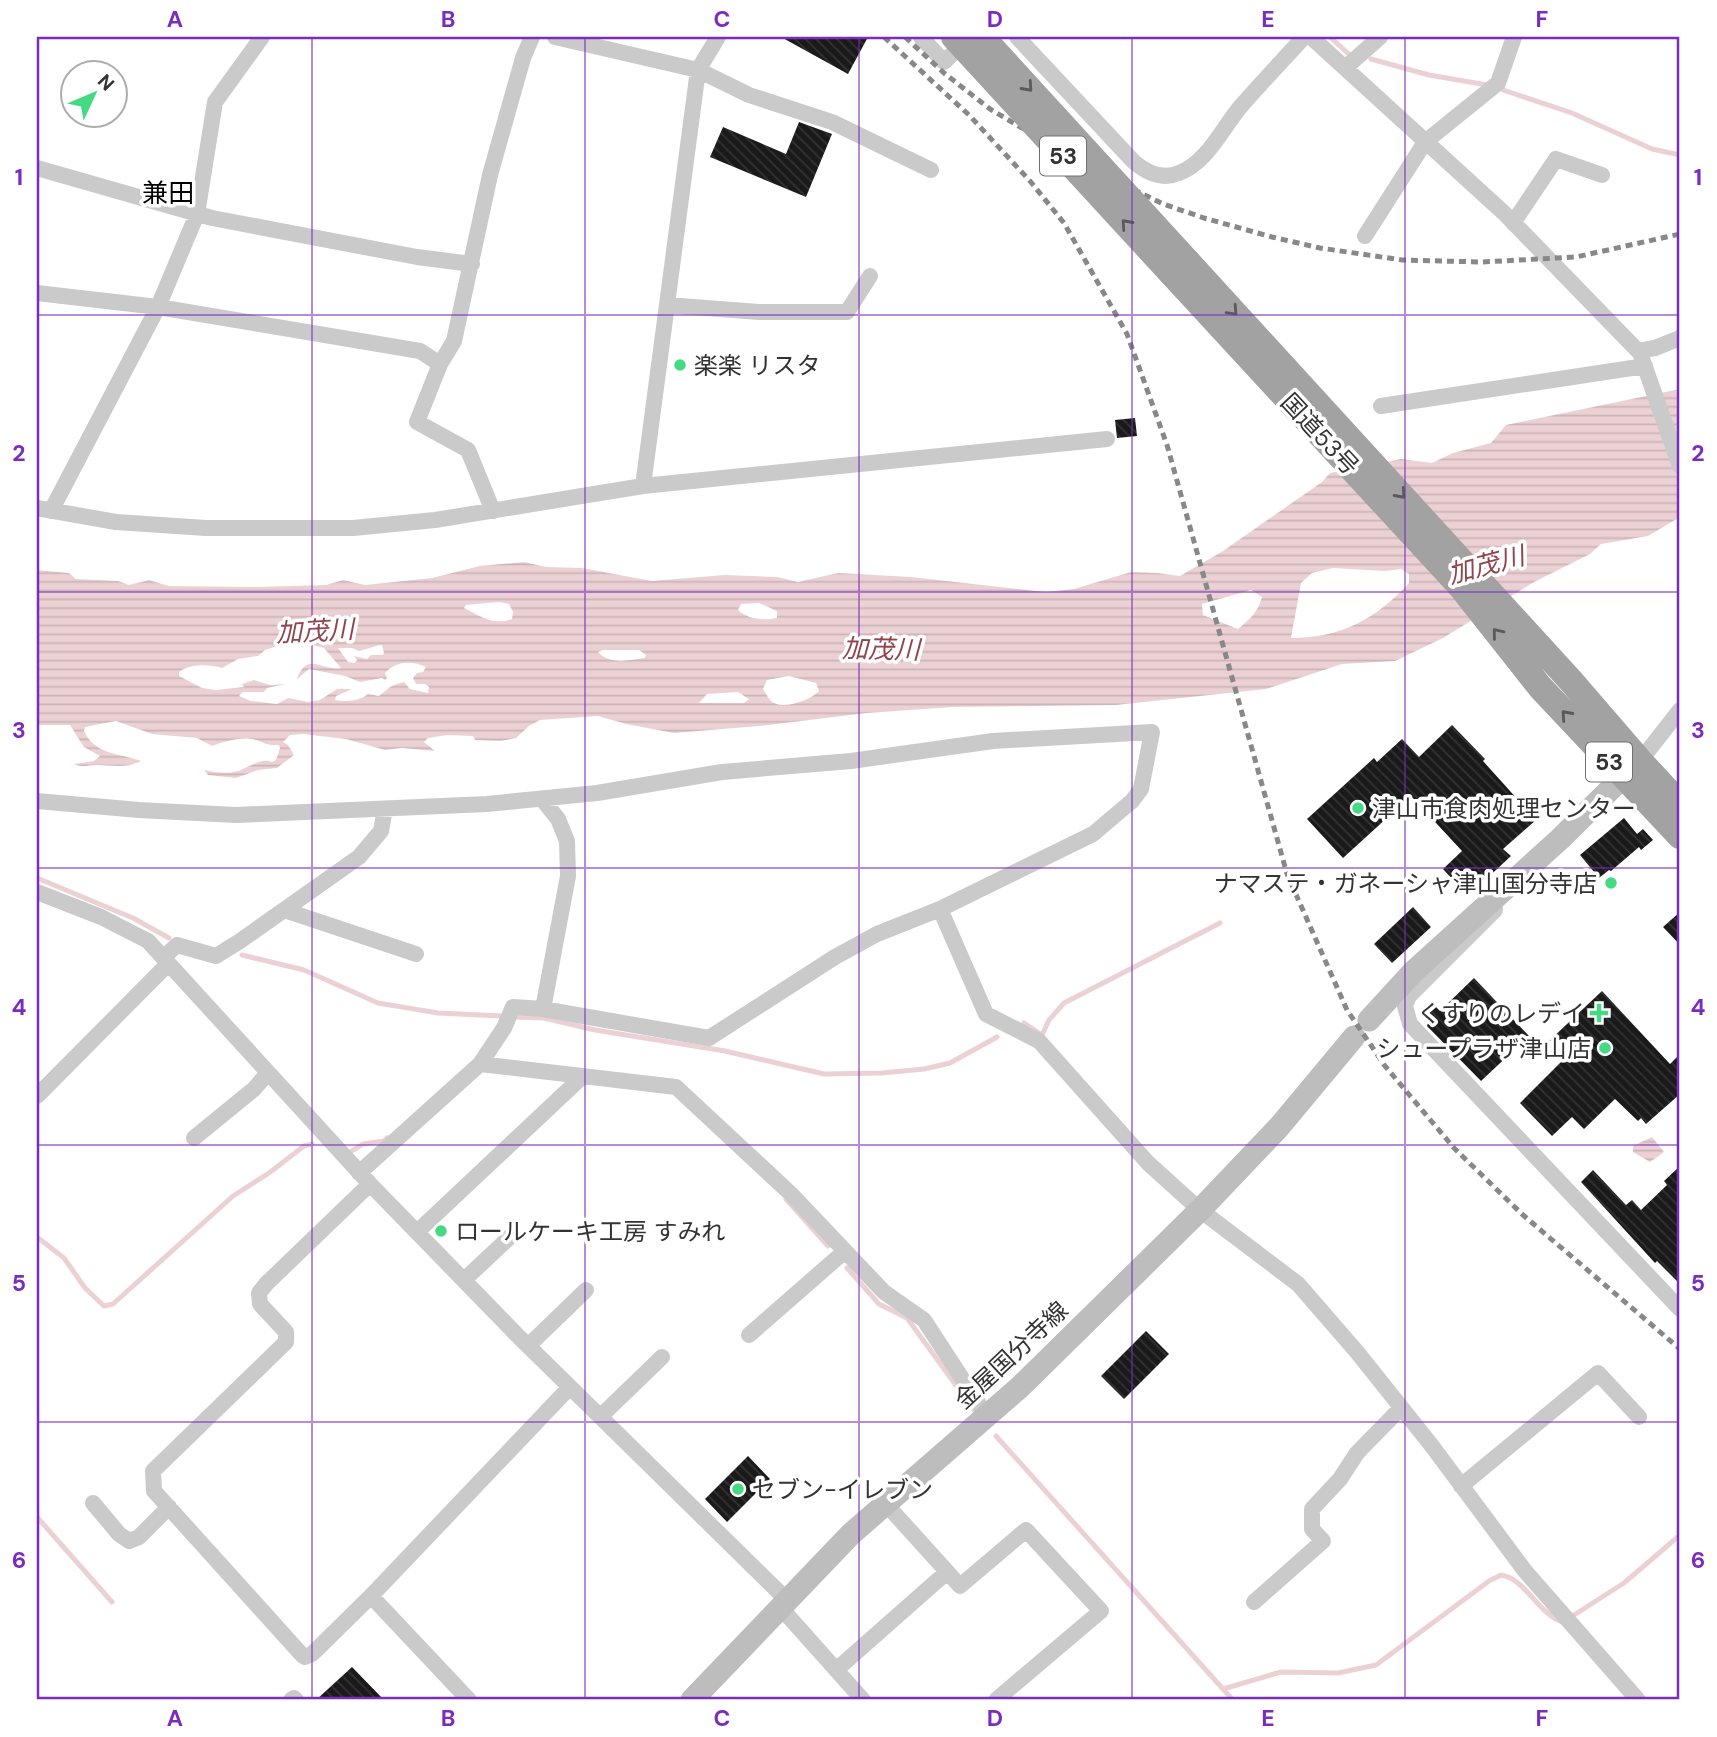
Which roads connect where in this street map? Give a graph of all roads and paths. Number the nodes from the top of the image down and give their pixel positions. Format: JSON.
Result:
{"nodes":[{"id":1,"x":262,"y":37,"type":"edge"},
{"id":2,"x":532,"y":37,"type":"edge"},
{"id":3,"x":555,"y":37,"type":"edge"},
{"id":4,"x":718,"y":37,"type":"edge"},
{"id":5,"x":922,"y":37,"type":"edge"},
{"id":6,"x":954,"y":37,"type":"edge"},
{"id":7,"x":971,"y":37,"type":"edge"},
{"id":8,"x":982,"y":37,"type":"edge"},
{"id":9,"x":1017,"y":37,"type":"edge"},
{"id":10,"x":1304,"y":37,"type":"edge"},
{"id":11,"x":1311,"y":37,"type":"edge"},
{"id":12,"x":1380,"y":37,"type":"edge"},
{"id":13,"x":1514,"y":37,"type":"edge"},
{"id":14,"x":1345,"y":68,"type":"junction"},
{"id":15,"x":698,"y":70,"type":"junction"},
{"id":16,"x":1425,"y":142,"type":"junction"},
{"id":17,"x":37,"y":168,"type":"edge"},
{"id":18,"x":931,"y":170,"type":"dead end"},
{"id":19,"x":1602,"y":175,"type":"dead end"},
{"id":20,"x":197,"y":214,"type":"junction"},
{"id":21,"x":1513,"y":222,"type":"junction"},
{"id":22,"x":1365,"y":236,"type":"dead end"},
{"id":23,"x":472,"y":264,"type":"junction"},
{"id":24,"x":1179,"y":268,"type":"junction"},
{"id":25,"x":870,"y":276,"type":"dead end"},
{"id":26,"x":37,"y":293,"type":"edge"},
{"id":27,"x":667,"y":306,"type":"junction"},
{"id":28,"x":158,"y":307,"type":"junction"},
{"id":29,"x":1680,"y":338,"type":"edge"},
{"id":30,"x":1644,"y":363,"type":"junction"},
{"id":31,"x":440,"y":364,"type":"junction"},
{"id":32,"x":1381,"y":406,"type":"dead end"},
{"id":33,"x":1326,"y":426,"type":"junction"},
{"id":34,"x":1107,"y":439,"type":"dead end"},
{"id":35,"x":1680,"y":466,"type":"edge"},
{"id":36,"x":643,"y":486,"type":"junction"},
{"id":37,"x":44,"y":509,"type":"edge"},
{"id":38,"x":493,"y":511,"type":"junction"},
{"id":39,"x":1680,"y":710,"type":"edge"},
{"id":40,"x":1632,"y":769,"type":"junction"},
{"id":41,"x":542,"y":799,"type":"junction"},
{"id":42,"x":37,"y":801,"type":"edge"},
{"id":43,"x":1680,"y":804,"type":"edge"},
{"id":44,"x":385,"y":809,"type":"junction"},
{"id":45,"x":1680,"y":836,"type":"edge"},
{"id":46,"x":1510,"y":884,"type":"junction"},
{"id":47,"x":37,"y":892,"type":"edge"},
{"id":48,"x":940,"y":909,"type":"junction"},
{"id":49,"x":284,"y":910,"type":"junction"},
{"id":50,"x":416,"y":954,"type":"dead end"},
{"id":51,"x":165,"y":961,"type":"junction"},
{"id":52,"x":543,"y":1009,"type":"junction"},
{"id":53,"x":480,"y":1064,"type":"junction"},
{"id":54,"x":268,"y":1073,"type":"junction"},
{"id":55,"x":583,"y":1076,"type":"junction"},
{"id":56,"x":37,"y":1096,"type":"edge"},
{"id":57,"x":194,"y":1138,"type":"dead end"},
{"id":58,"x":364,"y":1178,"type":"junction"},
{"id":59,"x":1200,"y":1210,"type":"junction"},
{"id":60,"x":416,"y":1232,"type":"junction"},
{"id":61,"x":512,"y":1235,"type":"dead end"},
{"id":62,"x":845,"y":1251,"type":"junction"},
{"id":63,"x":464,"y":1280,"type":"junction"},
{"id":64,"x":586,"y":1290,"type":"dead end"},
{"id":65,"x":1680,"y":1309,"type":"edge"},
{"id":66,"x":750,"y":1335,"type":"dead end"},
{"id":67,"x":528,"y":1346,"type":"junction"},
{"id":68,"x":662,"y":1357,"type":"dead end"},
{"id":69,"x":570,"y":1387,"type":"junction"},
{"id":70,"x":1401,"y":1408,"type":"junction"},
{"id":71,"x":986,"y":1415,"type":"junction"},
{"id":72,"x":600,"y":1417,"type":"junction"},
{"id":73,"x":1639,"y":1417,"type":"dead end"},
{"id":74,"x":1461,"y":1486,"type":"junction"},
{"id":75,"x":93,"y":1503,"type":"dead end"},
{"id":76,"x":885,"y":1503,"type":"junction"},
{"id":77,"x":169,"y":1507,"type":"junction"},
{"id":78,"x":947,"y":1572,"type":"junction"},
{"id":79,"x":371,"y":1596,"type":"junction"},
{"id":80,"x":1254,"y":1602,"type":"dead end"},
{"id":81,"x":784,"y":1604,"type":"junction"},
{"id":82,"x":836,"y":1670,"type":"junction"},
{"id":83,"x":469,"y":1700,"type":"edge"},
{"id":84,"x":692,"y":1700,"type":"edge"},
{"id":85,"x":863,"y":1700,"type":"edge"},
{"id":86,"x":996,"y":1700,"type":"edge"},
{"id":87,"x":1638,"y":1700,"type":"edge"}],
"edges":[{"from":1,"to":20,"type":"street"},
{"from":2,"to":23,"type":"street"},
{"from":3,"to":15,"type":"street"},
{"from":4,"to":15,"type":"street"},
{"from":5,"to":7,"type":"street"},
{"from":24,"to":6,"type":"highway","name":"国道53号","number":"53","one_way":true,"bridge":true},
{"from":8,"to":24,"type":"highway","name":"国道53号","number":"53","one_way":true,"bridge":true},
{"from":9,"to":10,"type":"street"},
{"from":11,"to":14,"type":"street"},
{"from":12,"to":14,"type":"street"},
{"from":13,"to":16,"type":"street"},
{"from":14,"to":16,"type":"street"},
{"from":15,"to":18,"type":"street"},
{"from":15,"to":27,"type":"street"},
{"from":16,"to":21,"type":"street"},
{"from":16,"to":22,"type":"street"},
{"from":17,"to":20,"type":"street"},
{"from":19,"to":21,"type":"street"},
{"from":20,"to":23,"type":"street"},
{"from":20,"to":28,"type":"street"},
{"from":21,"to":30,"type":"street"},
{"from":23,"to":31,"type":"street"},
{"from":24,"to":33,"type":"highway","name":"国道53号","number":"53"},
{"from":25,"to":27,"type":"street"},
{"from":26,"to":28,"type":"street"},
{"from":27,"to":36,"type":"street"},
{"from":28,"to":31,"type":"street"},
{"from":28,"to":37,"type":"street"},
{"from":29,"to":30,"type":"street"},
{"from":30,"to":32,"type":"street"},
{"from":30,"to":35,"type":"street"},
{"from":31,"to":38,"type":"street"},
{"from":33,"to":40,"type":"highway","name":"国道53号","number":"53","one_way":true},
{"from":40,"to":33,"type":"highway","name":"国道53号","number":"53","one_way":true},
{"from":34,"to":36,"type":"street"},
{"from":36,"to":38,"type":"street"},
{"from":37,"to":38,"type":"street"},
{"from":39,"to":40,"type":"street"},
{"from":40,"to":43,"type":"highway","name":"国道53号","number":"53"},
{"from":40,"to":45,"type":"highway","name":"国道53号","number":"53"},
{"from":40,"to":46,"type":"main road","name":"金屋国分寺線"},
{"from":41,"to":44,"type":"street"},
{"from":41,"to":48,"type":"street"},
{"from":41,"to":52,"type":"street"},
{"from":42,"to":44,"type":"street"},
{"from":44,"to":49,"type":"street"},
{"from":46,"to":59,"type":"main road","name":"金屋国分寺線"},
{"from":46,"to":65,"type":"street"},
{"from":47,"to":51,"type":"street"},
{"from":48,"to":52,"type":"street"},
{"from":48,"to":59,"type":"street"},
{"from":49,"to":50,"type":"street"},
{"from":49,"to":51,"type":"street"},
{"from":51,"to":54,"type":"street"},
{"from":51,"to":56,"type":"street"},
{"from":52,"to":53,"type":"street"},
{"from":53,"to":55,"type":"street"},
{"from":53,"to":58,"type":"street"},
{"from":54,"to":57,"type":"street"},
{"from":54,"to":58,"type":"street"},
{"from":55,"to":60,"type":"street"},
{"from":55,"to":62,"type":"street"},
{"from":58,"to":60,"type":"street"},
{"from":58,"to":77,"type":"street"},
{"from":59,"to":70,"type":"street"},
{"from":59,"to":71,"type":"main road","name":"金屋国分寺線"},
{"from":60,"to":63,"type":"street"},
{"from":61,"to":63,"type":"street"},
{"from":62,"to":66,"type":"street"},
{"from":62,"to":71,"type":"street"},
{"from":63,"to":67,"type":"street"},
{"from":64,"to":67,"type":"street"},
{"from":67,"to":69,"type":"street"},
{"from":68,"to":72,"type":"street"},
{"from":69,"to":72,"type":"street"},
{"from":69,"to":79,"type":"street"},
{"from":70,"to":74,"type":"street"},
{"from":70,"to":80,"type":"street"},
{"from":71,"to":76,"type":"main road","name":"金屋国分寺線"},
{"from":72,"to":81,"type":"street"},
{"from":73,"to":74,"type":"street"},
{"from":74,"to":87,"type":"street"},
{"from":75,"to":77,"type":"street"},
{"from":76,"to":78,"type":"street"},
{"from":76,"to":81,"type":"main road","name":"金屋国分寺線"},
{"from":77,"to":79,"type":"street"},
{"from":78,"to":82,"type":"street"},
{"from":78,"to":86,"type":"street"},
{"from":79,"to":83,"type":"street"},
{"from":81,"to":82,"type":"street"},
{"from":81,"to":84,"type":"main road","name":"金屋国分寺線"},
{"from":82,"to":85,"type":"street"}]}
